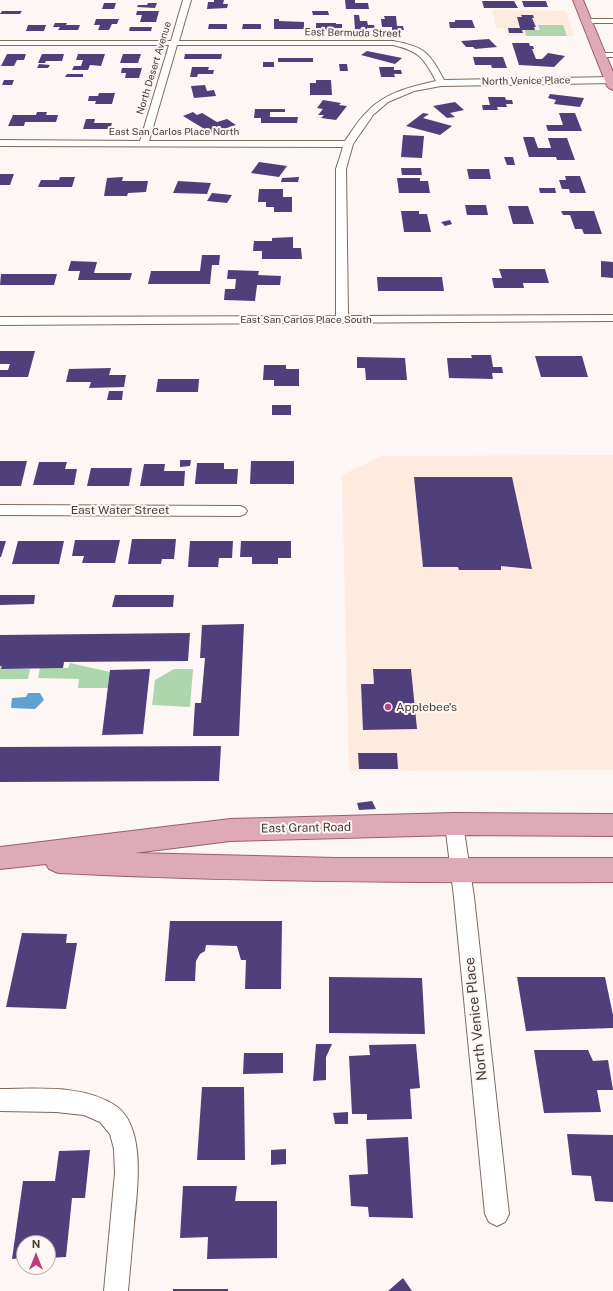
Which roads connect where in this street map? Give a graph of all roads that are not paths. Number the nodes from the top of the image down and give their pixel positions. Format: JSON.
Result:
{"nodes":[{"id":1,"x":187,"y":0,"type":"edge"},
{"id":2,"x":578,"y":0,"type":"edge"},
{"id":3,"x":587,"y":22,"type":"junction"},
{"id":4,"x":613,"y":22,"type":"edge"},
{"id":5,"x":0,"y":43,"type":"edge"},
{"id":6,"x":173,"y":43,"type":"junction"},
{"id":7,"x":600,"y":55,"type":"junction"},
{"id":8,"x":613,"y":55,"type":"edge"},
{"id":9,"x":612,"y":82,"type":"edge"},
{"id":10,"x":441,"y":83,"type":"junction"},
{"id":11,"x":0,"y":143,"type":"edge"},
{"id":12,"x":144,"y":143,"type":"junction"},
{"id":13,"x":348,"y":144,"type":"junction"},
{"id":14,"x":613,"y":318,"type":"edge"},
{"id":15,"x":342,"y":320,"type":"junction"},
{"id":16,"x":0,"y":321,"type":"edge"},
{"id":17,"x":0,"y":510,"type":"edge"},
{"id":18,"x":240,"y":510,"type":"dead end"},
{"id":19,"x":454,"y":824,"type":"junction"},
{"id":20,"x":613,"y":825,"type":"edge"},
{"id":21,"x":0,"y":858,"type":"edge"},
{"id":22,"x":613,"y":870,"type":"edge"},
{"id":23,"x":461,"y":871,"type":"junction"},
{"id":24,"x":0,"y":1100,"type":"edge"},
{"id":25,"x":497,"y":1214,"type":"dead end"},
{"id":26,"x":116,"y":1291,"type":"edge"}],
"edges":[{"from":1,"to":6,"type":"street","name":"North Desert Avenue"},
{"from":2,"to":3,"type":"main road"},
{"from":3,"to":4,"type":"street"},
{"from":3,"to":7,"type":"main road"},
{"from":5,"to":6,"type":"street","name":"East Bermuda Street"},
{"from":6,"to":10,"type":"street","name":"East Bermuda Street"},
{"from":6,"to":12,"type":"street","name":"North Desert Avenue"},
{"from":7,"to":8,"type":"street"},
{"from":7,"to":9,"type":"main road"},
{"from":9,"to":10,"type":"street","name":"North Venice Place"},
{"from":10,"to":13,"type":"street"},
{"from":11,"to":12,"type":"street","name":"East San Carlos Place North"},
{"from":12,"to":13,"type":"street","name":"East San Carlos Place North"},
{"from":13,"to":15,"type":"street"},
{"from":14,"to":15,"type":"street","name":"East San Carlos Place South"},
{"from":15,"to":16,"type":"street","name":"East San Carlos Place South"},
{"from":17,"to":18,"type":"street","name":"East Water Street"},
{"from":19,"to":20,"type":"main road","name":"East Grant Road"},
{"from":19,"to":21,"type":"main road","name":"East Grant Road"},
{"from":19,"to":23,"type":"street","name":"North Venice Place"},
{"from":21,"to":23,"type":"main road","name":"East Grant Road"},
{"from":22,"to":23,"type":"main road","name":"East Grant Road"},
{"from":23,"to":25,"type":"street","name":"North Venice Place"},
{"from":24,"to":26,"type":"street"}]}
